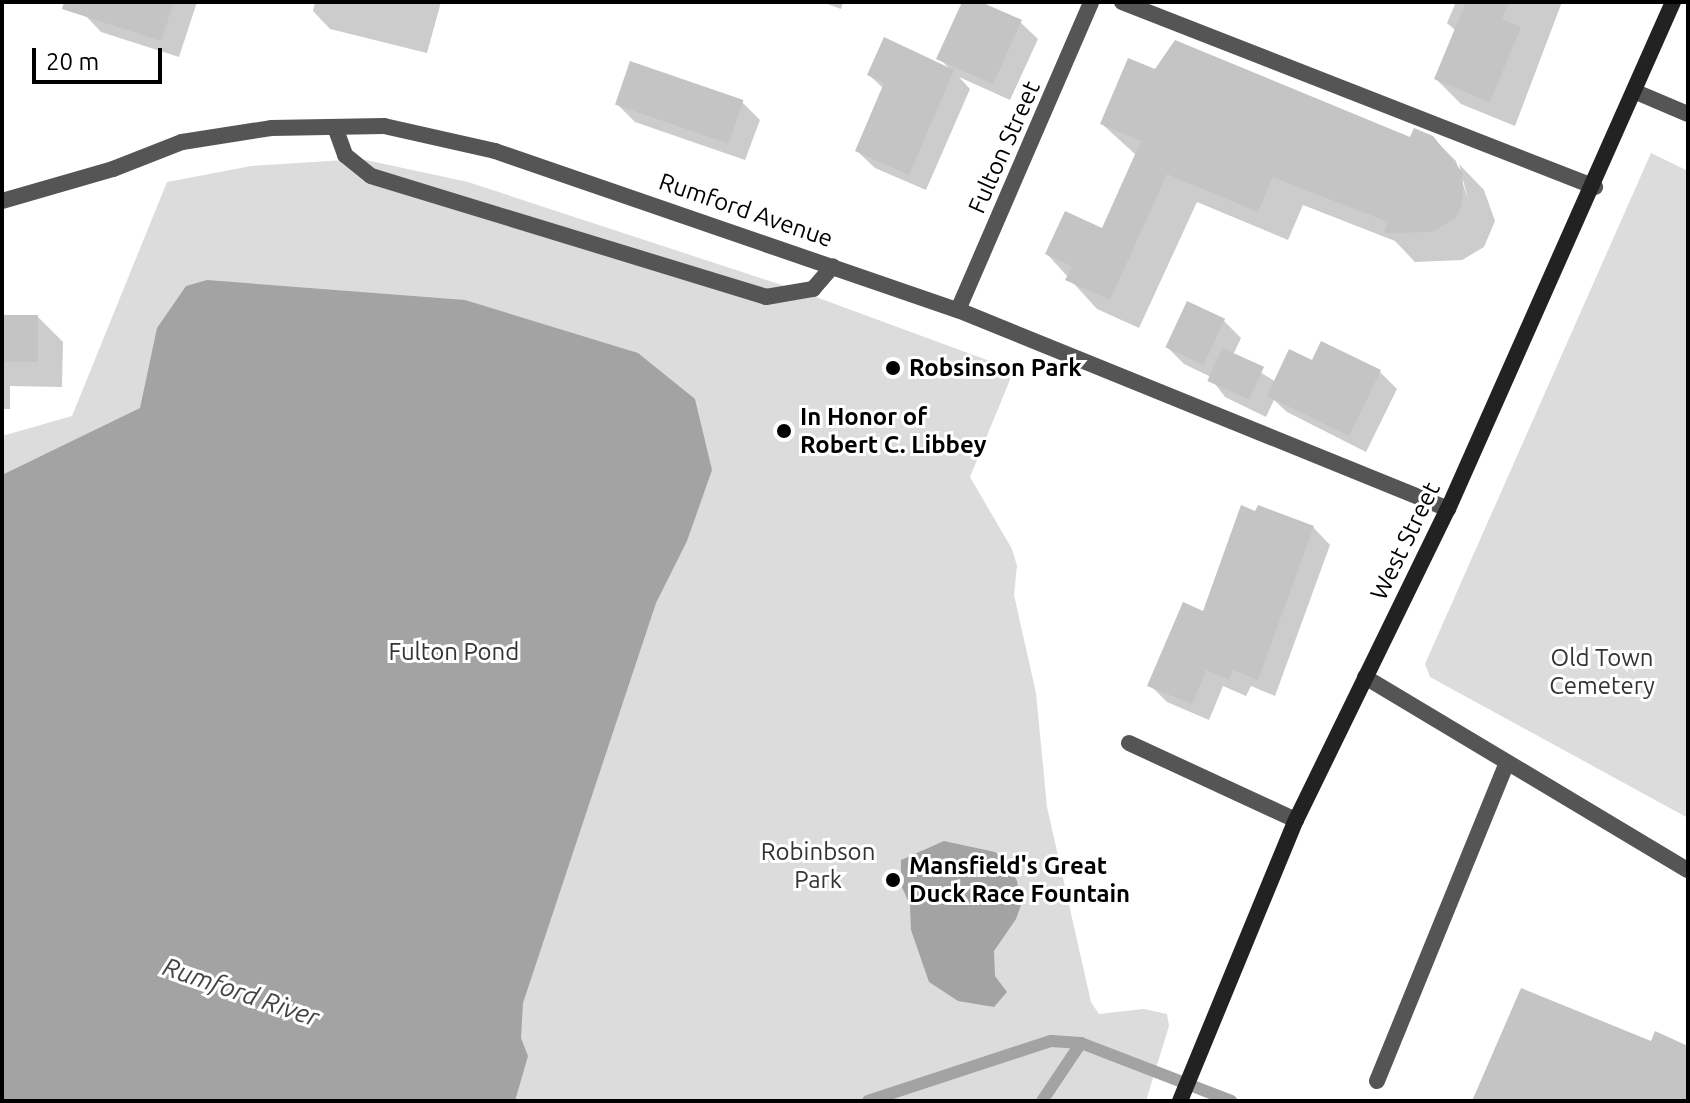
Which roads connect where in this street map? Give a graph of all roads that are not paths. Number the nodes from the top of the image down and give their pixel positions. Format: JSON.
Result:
{"nodes":[{"id":1,"x":1091,"y":2,"type":"edge"},
{"id":2,"x":1122,"y":2,"type":"edge"},
{"id":3,"x":1673,"y":2,"type":"edge"},
{"id":4,"x":1636,"y":92,"type":"junction"},
{"id":5,"x":1688,"y":114,"type":"edge"},
{"id":6,"x":335,"y":127,"type":"junction"},
{"id":7,"x":1595,"y":187,"type":"junction"},
{"id":8,"x":2,"y":201,"type":"edge"},
{"id":9,"x":833,"y":266,"type":"junction"},
{"id":10,"x":958,"y":310,"type":"junction"},
{"id":11,"x":1448,"y":509,"type":"junction"},
{"id":12,"x":1365,"y":677,"type":"junction"},
{"id":13,"x":1129,"y":743,"type":"dead end"},
{"id":14,"x":1507,"y":762,"type":"junction"},
{"id":15,"x":1296,"y":820,"type":"junction"},
{"id":16,"x":1688,"y":870,"type":"edge"},
{"id":17,"x":1377,"y":1081,"type":"dead end"},
{"id":18,"x":1180,"y":1101,"type":"edge"}],
"edges":[{"from":1,"to":10,"type":"street","name":"Fulton Street"},
{"from":2,"to":7,"type":"street"},
{"from":3,"to":4,"type":"main road","name":"West Street"},
{"from":4,"to":5,"type":"street"},
{"from":4,"to":7,"type":"main road","name":"West Street"},
{"from":6,"to":8,"type":"street","name":"Rumford Avenue"},
{"from":6,"to":9,"type":"street","name":"Rumford Avenue"},
{"from":6,"to":9,"type":"street"},
{"from":7,"to":11,"type":"main road","name":"West Street"},
{"from":9,"to":10,"type":"street","name":"Rumford Avenue"},
{"from":10,"to":11,"type":"street","name":"Rumford Avenue"},
{"from":11,"to":12,"type":"main road","name":"West Street"},
{"from":12,"to":14,"type":"street"},
{"from":12,"to":15,"type":"main road","name":"West Street"},
{"from":13,"to":15,"type":"street"},
{"from":14,"to":16,"type":"street"},
{"from":14,"to":17,"type":"street"},
{"from":15,"to":18,"type":"main road","name":"West Street"}]}
